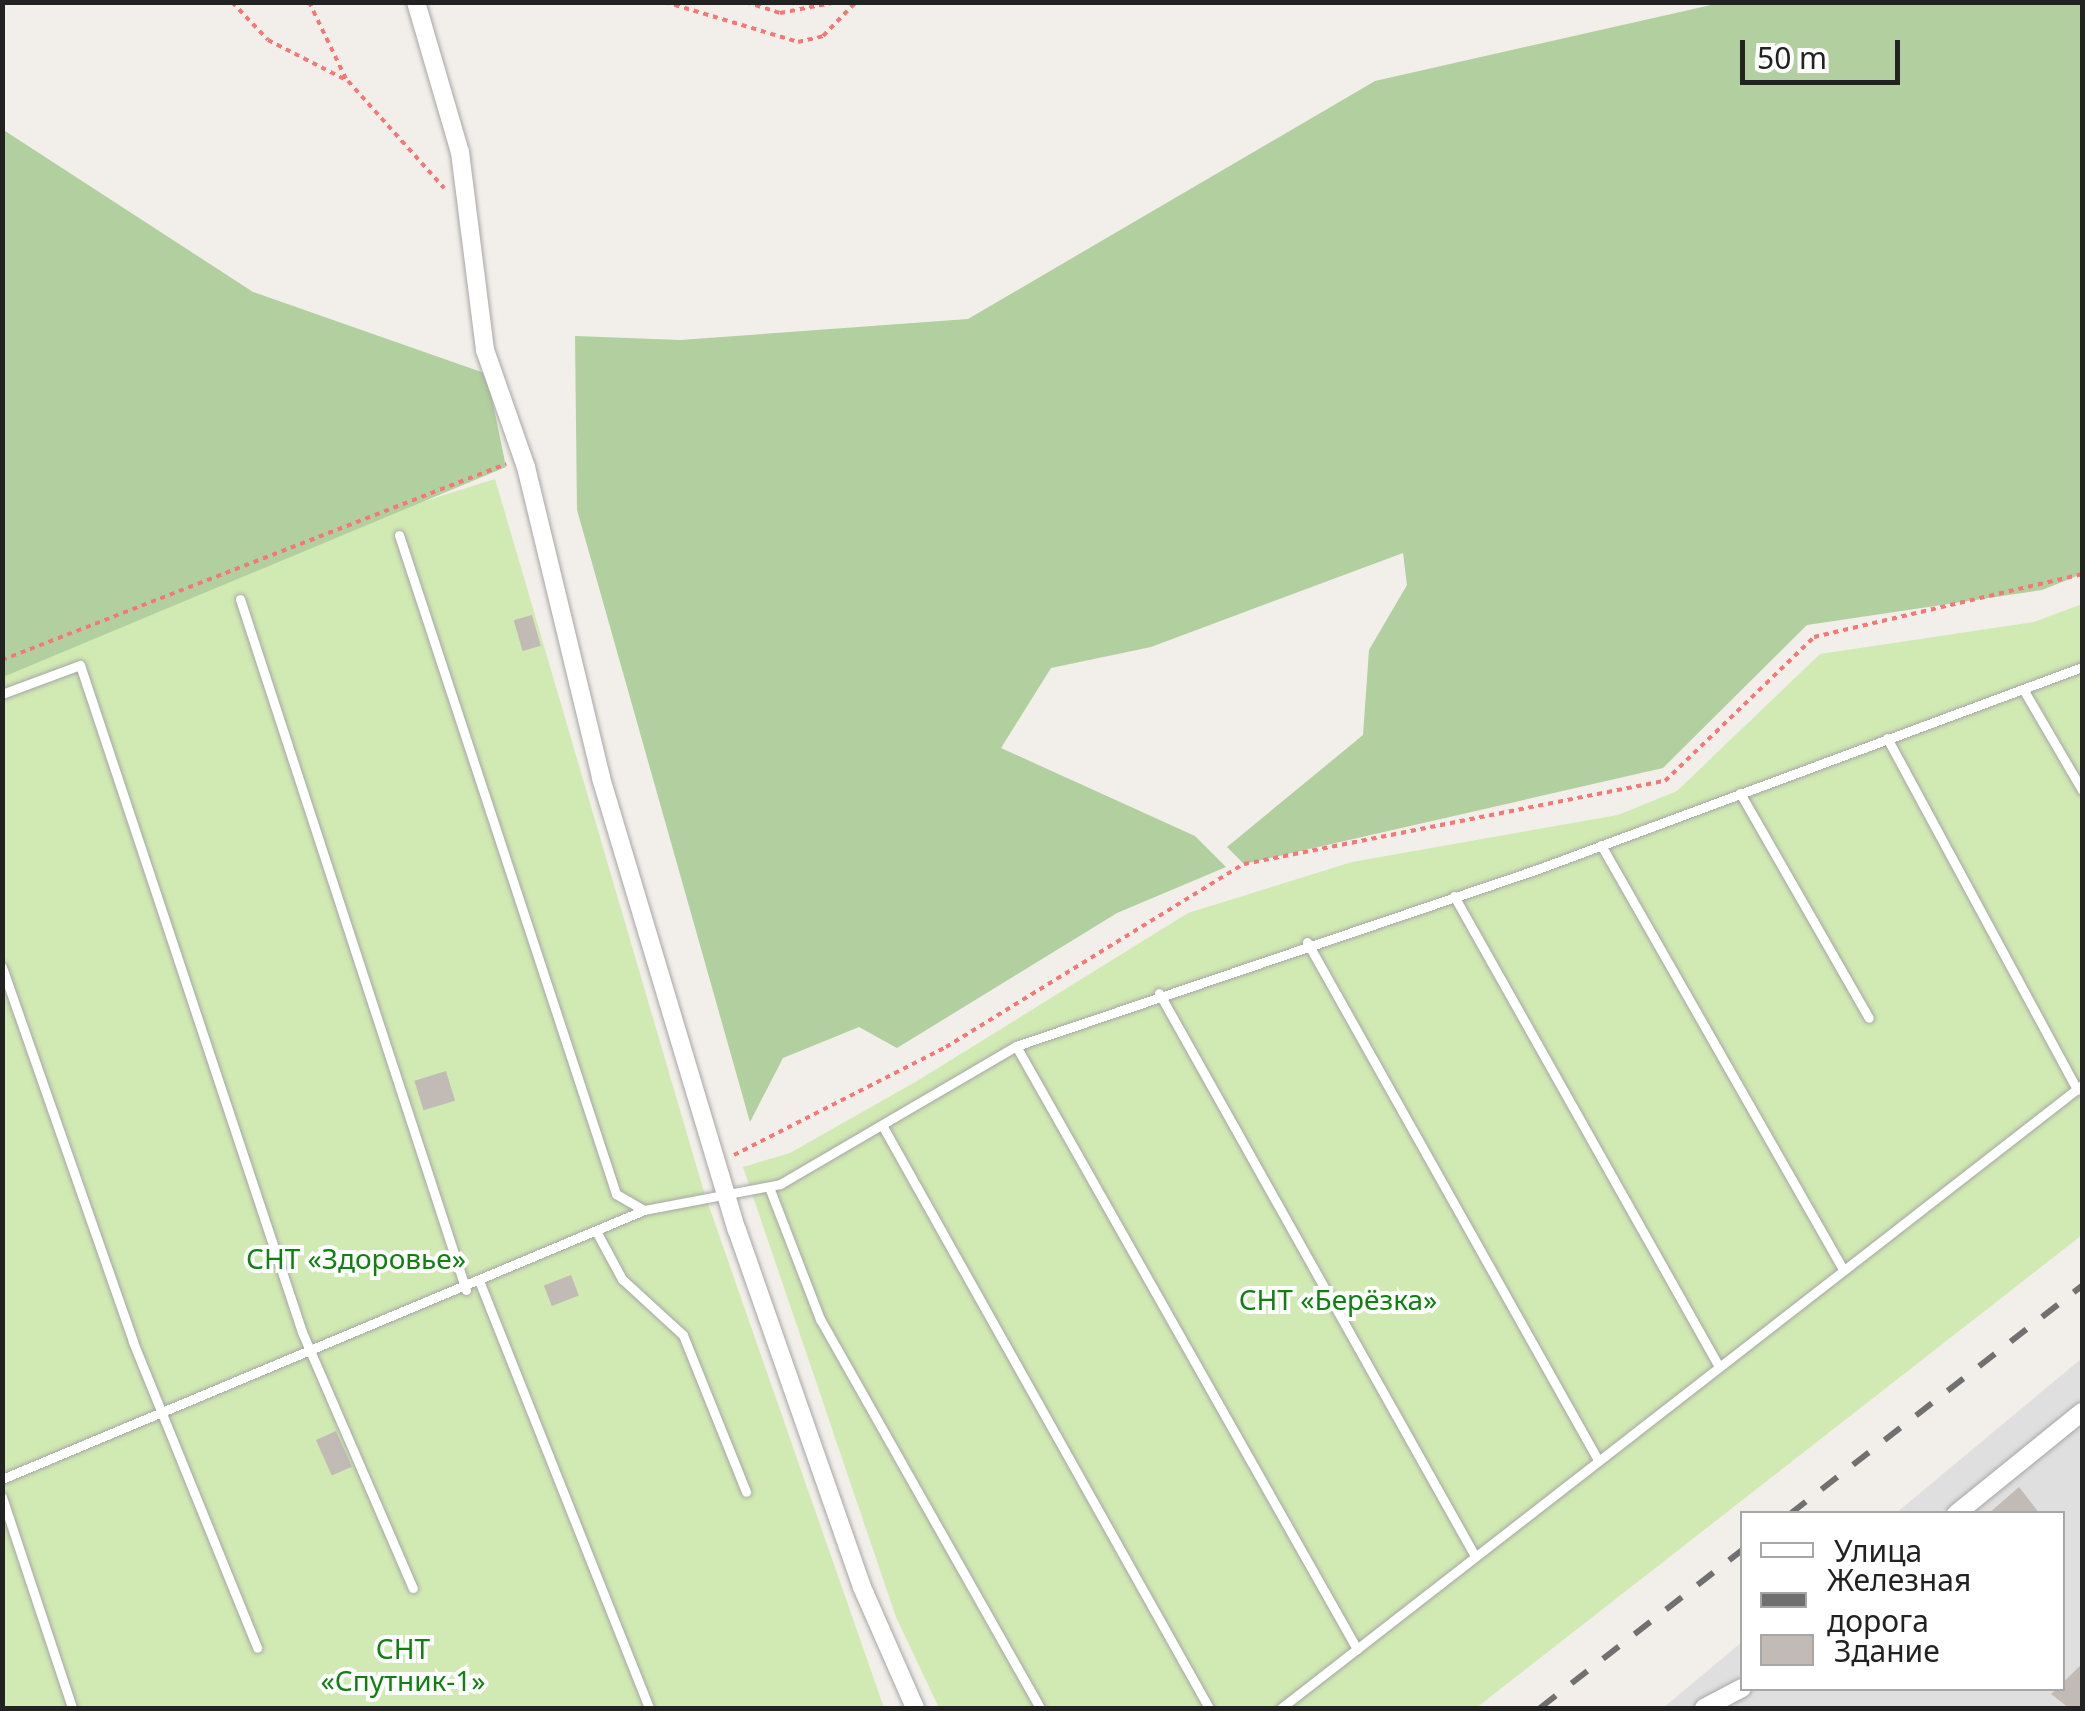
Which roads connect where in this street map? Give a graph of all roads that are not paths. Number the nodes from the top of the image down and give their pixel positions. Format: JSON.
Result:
{"nodes":[{"id":1,"x":416,"y":2,"type":"edge"},
{"id":2,"x":400,"y":536,"type":"dead end"},
{"id":3,"x":240,"y":599,"type":"dead end"},
{"id":4,"x":2082,"y":667,"type":"edge"},
{"id":5,"x":2023,"y":689,"type":"junction"},
{"id":6,"x":2,"y":694,"type":"edge"},
{"id":7,"x":1887,"y":738,"type":"junction"},
{"id":8,"x":2082,"y":790,"type":"edge"},
{"id":9,"x":1740,"y":793,"type":"junction"},
{"id":10,"x":1601,"y":845,"type":"junction"},
{"id":11,"x":1454,"y":896,"type":"junction"},
{"id":12,"x":1307,"y":942,"type":"junction"},
{"id":13,"x":2,"y":968,"type":"edge"},
{"id":14,"x":1159,"y":994,"type":"junction"},
{"id":15,"x":1868,"y":1018,"type":"dead end"},
{"id":16,"x":1016,"y":1046,"type":"junction"},
{"id":17,"x":2080,"y":1088,"type":"edge"},
{"id":18,"x":882,"y":1125,"type":"junction"},
{"id":19,"x":769,"y":1188,"type":"junction"},
{"id":20,"x":728,"y":1200,"type":"junction"},
{"id":21,"x":644,"y":1210,"type":"junction"},
{"id":22,"x":596,"y":1231,"type":"junction"},
{"id":23,"x":1842,"y":1268,"type":"junction"},
{"id":24,"x":480,"y":1284,"type":"junction"},
{"id":25,"x":466,"y":1290,"type":"junction"},
{"id":26,"x":313,"y":1352,"type":"junction"},
{"id":27,"x":1718,"y":1365,"type":"junction"},
{"id":28,"x":2082,"y":1412,"type":"edge"},
{"id":29,"x":160,"y":1414,"type":"junction"},
{"id":30,"x":1598,"y":1460,"type":"junction"},
{"id":31,"x":2,"y":1479,"type":"edge"},
{"id":32,"x":746,"y":1492,"type":"dead end"},
{"id":33,"x":2,"y":1497,"type":"edge"},
{"id":34,"x":1960,"y":1511,"type":"edge"},
{"id":35,"x":1475,"y":1556,"type":"junction"},
{"id":36,"x":413,"y":1588,"type":"dead end"},
{"id":37,"x":257,"y":1648,"type":"dead end"},
{"id":38,"x":1357,"y":1649,"type":"junction"},
{"id":39,"x":1740,"y":1689,"type":"edge"},
{"id":40,"x":72,"y":1708,"type":"edge"},
{"id":41,"x":649,"y":1708,"type":"edge"},
{"id":42,"x":915,"y":1708,"type":"edge"},
{"id":43,"x":1040,"y":1708,"type":"edge"},
{"id":44,"x":1209,"y":1708,"type":"edge"},
{"id":45,"x":1281,"y":1708,"type":"edge"},
{"id":46,"x":1704,"y":1708,"type":"edge"}],
"edges":[{"from":1,"to":20,"type":"street"},
{"from":2,"to":21,"type":"lane"},
{"from":3,"to":25,"type":"lane"},
{"from":4,"to":5,"type":"lane"},
{"from":5,"to":7,"type":"lane"},
{"from":5,"to":8,"type":"lane"},
{"from":6,"to":26,"type":"lane"},
{"from":7,"to":9,"type":"lane"},
{"from":7,"to":17,"type":"lane"},
{"from":9,"to":10,"type":"lane"},
{"from":9,"to":15,"type":"lane"},
{"from":10,"to":11,"type":"lane"},
{"from":10,"to":23,"type":"lane"},
{"from":11,"to":12,"type":"lane"},
{"from":11,"to":27,"type":"lane"},
{"from":12,"to":14,"type":"lane"},
{"from":12,"to":30,"type":"lane"},
{"from":13,"to":29,"type":"lane"},
{"from":14,"to":16,"type":"lane"},
{"from":14,"to":35,"type":"lane"},
{"from":16,"to":18,"type":"lane"},
{"from":16,"to":38,"type":"lane"},
{"from":17,"to":23,"type":"lane"},
{"from":18,"to":19,"type":"lane"},
{"from":18,"to":44,"type":"lane"},
{"from":19,"to":20,"type":"lane"},
{"from":19,"to":43,"type":"lane"},
{"from":20,"to":21,"type":"lane"},
{"from":20,"to":42,"type":"street"},
{"from":21,"to":22,"type":"lane"},
{"from":22,"to":24,"type":"lane"},
{"from":22,"to":32,"type":"lane"},
{"from":23,"to":27,"type":"lane"},
{"from":24,"to":25,"type":"lane"},
{"from":24,"to":41,"type":"lane"},
{"from":25,"to":26,"type":"lane"},
{"from":26,"to":29,"type":"lane"},
{"from":26,"to":36,"type":"lane"},
{"from":27,"to":30,"type":"lane"},
{"from":28,"to":34,"type":"street"},
{"from":29,"to":31,"type":"lane"},
{"from":29,"to":37,"type":"lane"},
{"from":30,"to":35,"type":"lane"},
{"from":33,"to":40,"type":"lane"},
{"from":35,"to":38,"type":"lane"},
{"from":38,"to":45,"type":"lane"},
{"from":39,"to":46,"type":"street"}]}
